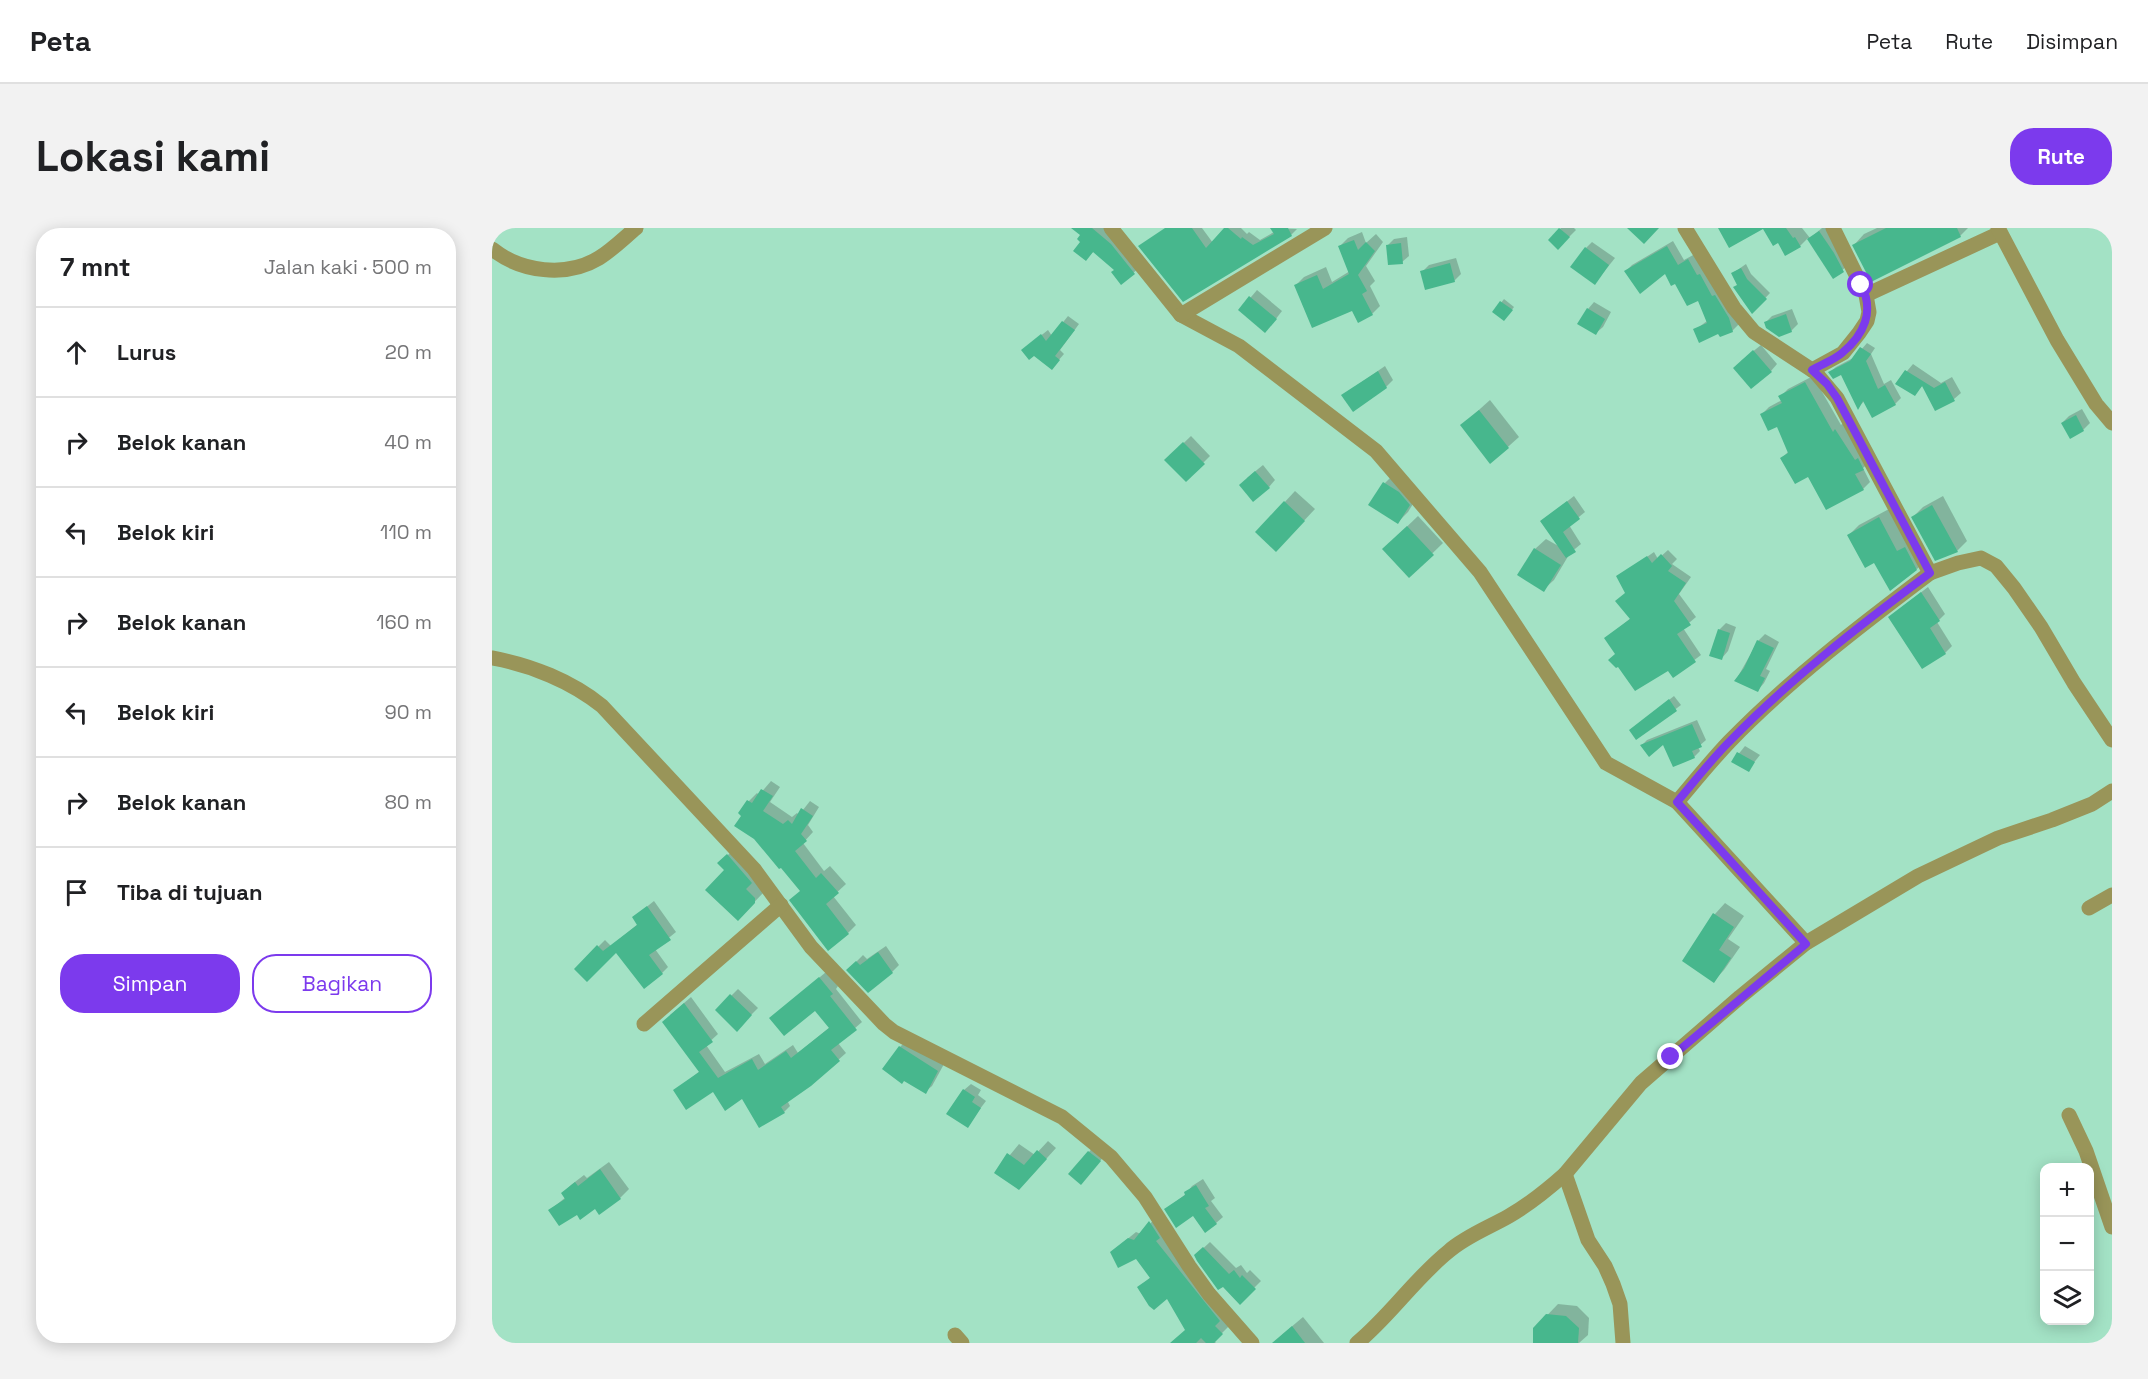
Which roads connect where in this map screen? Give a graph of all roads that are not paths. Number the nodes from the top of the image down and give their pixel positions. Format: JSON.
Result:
{"nodes":[{"id":1,"x":636,"y":228,"type":"edge"},
{"id":2,"x":1111,"y":228,"type":"edge"},
{"id":3,"x":1325,"y":228,"type":"edge"},
{"id":4,"x":1685,"y":228,"type":"edge"},
{"id":5,"x":1833,"y":228,"type":"edge"},
{"id":6,"x":1999,"y":230,"type":"edge"},
{"id":7,"x":492,"y":249,"type":"edge"},
{"id":8,"x":1866,"y":295,"type":"junction"},
{"id":9,"x":1181,"y":315,"type":"junction"},
{"id":10,"x":1812,"y":370,"type":"junction"},
{"id":11,"x":2112,"y":423,"type":"edge"},
{"id":12,"x":1930,"y":573,"type":"junction"},
{"id":13,"x":492,"y":658,"type":"edge"},
{"id":14,"x":2112,"y":740,"type":"edge"},
{"id":15,"x":2112,"y":791,"type":"edge"},
{"id":16,"x":1677,"y":802,"type":"junction"},
{"id":17,"x":2112,"y":895,"type":"edge"},
{"id":18,"x":781,"y":904,"type":"junction"},
{"id":19,"x":2089,"y":908,"type":"dead end"},
{"id":20,"x":1806,"y":944,"type":"junction"},
{"id":21,"x":644,"y":1024,"type":"dead end"},
{"id":22,"x":2069,"y":1115,"type":"dead end"},
{"id":23,"x":1565,"y":1174,"type":"junction"},
{"id":24,"x":2112,"y":1227,"type":"edge"},
{"id":25,"x":1246,"y":1341,"type":"edge"},
{"id":26,"x":1357,"y":1343,"type":"edge"},
{"id":27,"x":1623,"y":1343,"type":"edge"}],
"edges":[{"from":1,"to":7,"type":"street"},
{"from":2,"to":9,"type":"street"},
{"from":3,"to":9,"type":"street"},
{"from":4,"to":10,"type":"street"},
{"from":5,"to":8,"type":"street"},
{"from":6,"to":8,"type":"street"},
{"from":6,"to":11,"type":"street"},
{"from":8,"to":10,"type":"street"},
{"from":9,"to":16,"type":"street"},
{"from":10,"to":12,"type":"street"},
{"from":12,"to":14,"type":"street"},
{"from":12,"to":16,"type":"street"},
{"from":13,"to":18,"type":"street"},
{"from":15,"to":20,"type":"street"},
{"from":16,"to":20,"type":"street"},
{"from":17,"to":19,"type":"street"},
{"from":18,"to":21,"type":"street"},
{"from":18,"to":25,"type":"street"},
{"from":20,"to":23,"type":"street"},
{"from":22,"to":24,"type":"street"},
{"from":23,"to":26,"type":"street"},
{"from":23,"to":27,"type":"street"}]}
